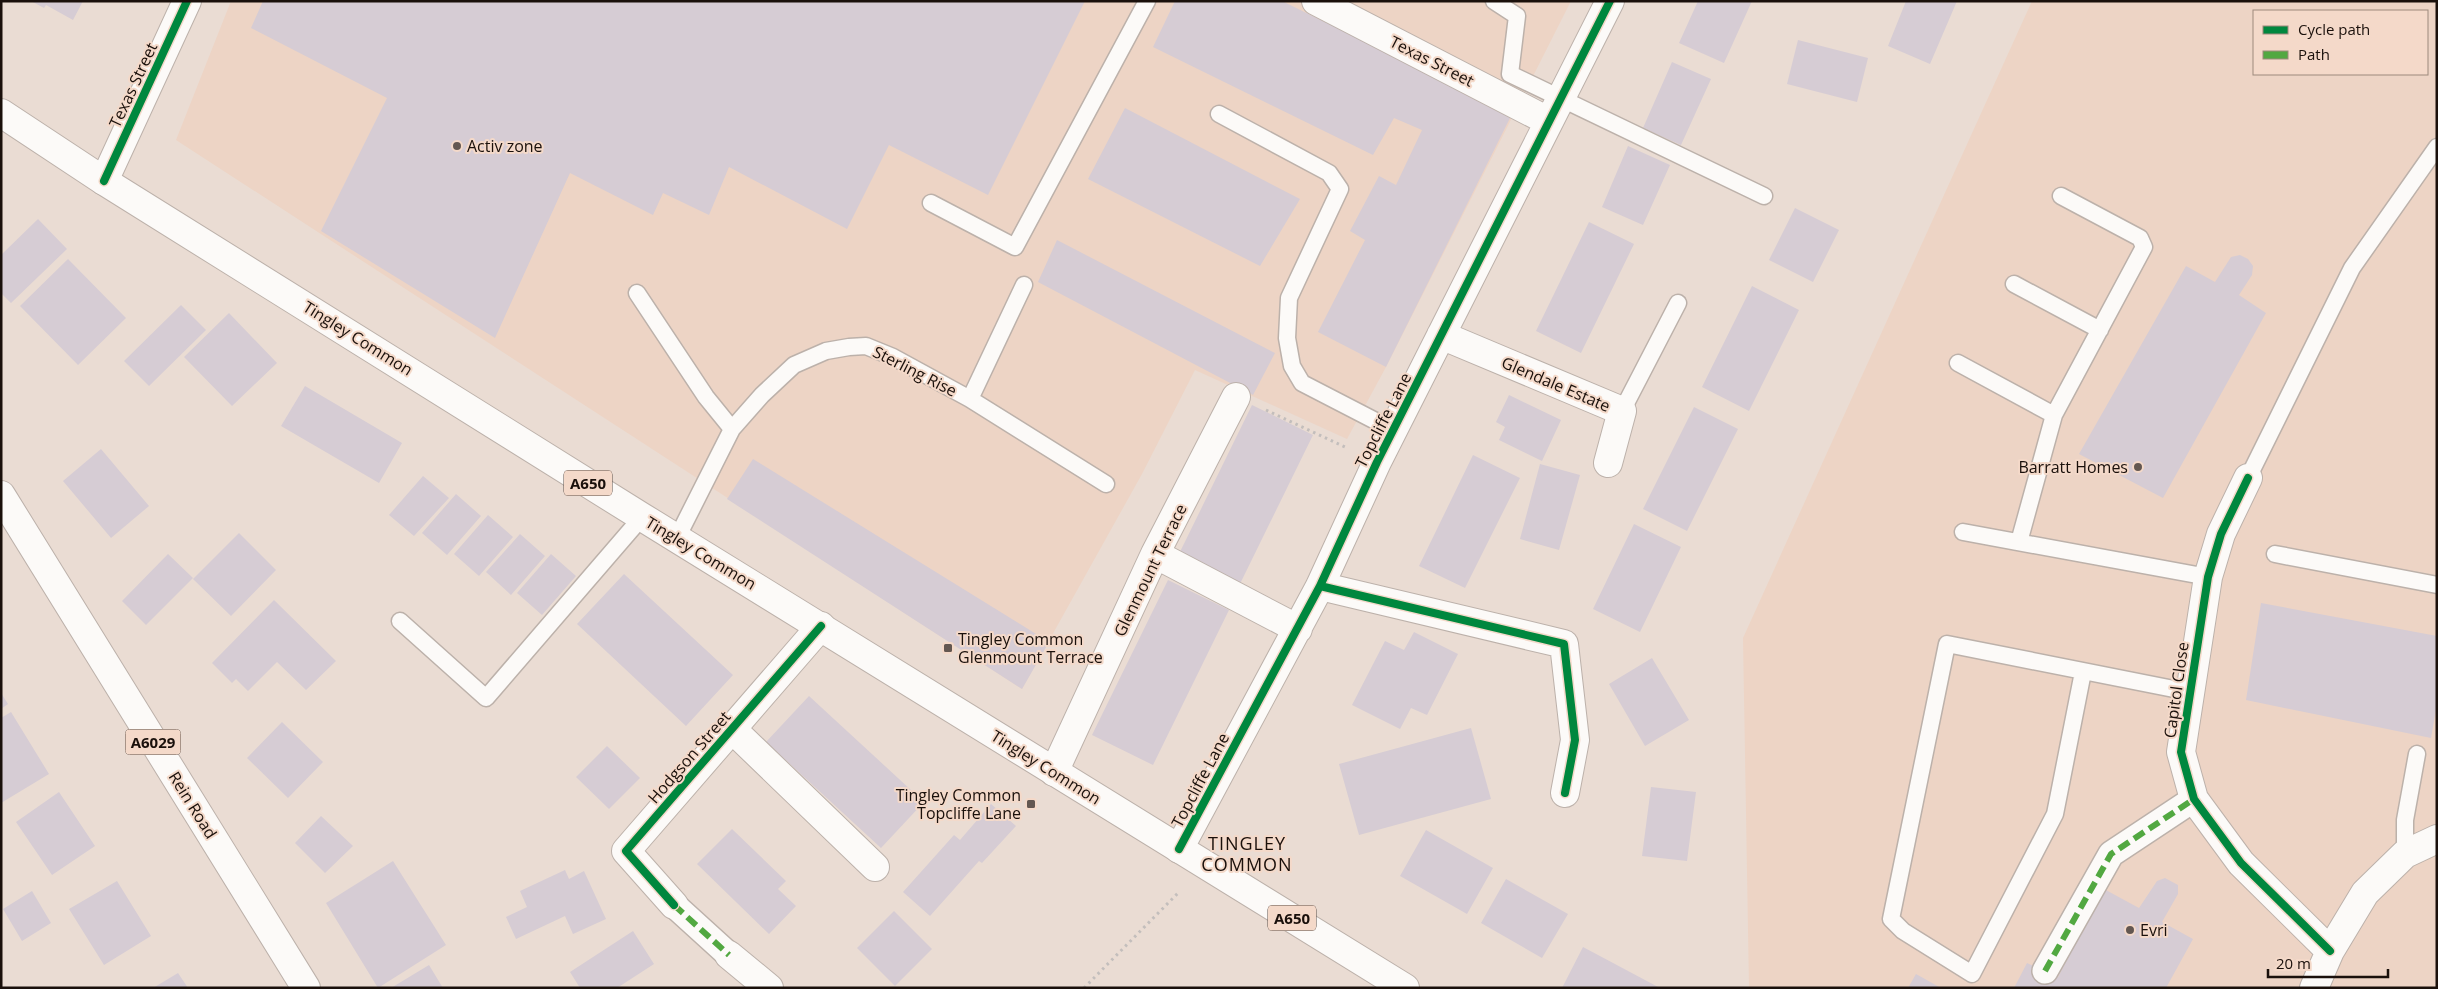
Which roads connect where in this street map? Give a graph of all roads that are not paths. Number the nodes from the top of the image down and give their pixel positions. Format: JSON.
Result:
{"nodes":[{"id":1,"x":187,"y":1,"type":"edge"},
{"id":2,"x":1147,"y":1,"type":"edge"},
{"id":3,"x":1316,"y":1,"type":"edge"},
{"id":4,"x":1494,"y":1,"type":"edge"},
{"id":5,"x":1610,"y":1,"type":"edge"},
{"id":6,"x":1554,"y":110,"type":"junction"},
{"id":7,"x":1,"y":113,"type":"edge"},
{"id":8,"x":1219,"y":114,"type":"dead end"},
{"id":9,"x":2437,"y":147,"type":"edge"},
{"id":10,"x":104,"y":181,"type":"junction"},
{"id":11,"x":1764,"y":196,"type":"dead end"},
{"id":12,"x":2061,"y":196,"type":"dead end"},
{"id":13,"x":931,"y":203,"type":"dead end"},
{"id":14,"x":2014,"y":284,"type":"dead end"},
{"id":15,"x":1024,"y":285,"type":"dead end"},
{"id":16,"x":636,"y":293,"type":"dead end"},
{"id":17,"x":1678,"y":303,"type":"dead end"},
{"id":18,"x":2100,"y":330,"type":"junction"},
{"id":19,"x":1441,"y":335,"type":"junction"},
{"id":20,"x":1958,"y":363,"type":"dead end"},
{"id":21,"x":1236,"y":397,"type":"road end"},
{"id":22,"x":970,"y":399,"type":"junction"},
{"id":23,"x":1622,"y":411,"type":"junction"},
{"id":24,"x":2054,"y":415,"type":"junction"},
{"id":25,"x":732,"y":428,"type":"junction"},
{"id":26,"x":1393,"y":430,"type":"junction"},
{"id":27,"x":1608,"y":462,"type":"dead end"},
{"id":28,"x":2248,"y":478,"type":"joint"},
{"id":29,"x":1106,"y":484,"type":"dead end"},
{"id":30,"x":1,"y":495,"type":"edge"},
{"id":31,"x":642,"y":517,"type":"junction"},
{"id":32,"x":1963,"y":532,"type":"dead end"},
{"id":33,"x":677,"y":538,"type":"junction"},
{"id":34,"x":2019,"y":542,"type":"junction"},
{"id":35,"x":1155,"y":554,"type":"junction"},
{"id":36,"x":2275,"y":554,"type":"dead end"},
{"id":37,"x":2208,"y":577,"type":"junction"},
{"id":38,"x":2437,"y":585,"type":"edge"},
{"id":39,"x":1320,"y":586,"type":"junction"},
{"id":40,"x":400,"y":621,"type":"dead end"},
{"id":41,"x":821,"y":626,"type":"junction"},
{"id":42,"x":1298,"y":629,"type":"junction"},
{"id":43,"x":2083,"y":672,"type":"junction"},
{"id":44,"x":2189,"y":692,"type":"junction"},
{"id":45,"x":732,"y":729,"type":"junction"},
{"id":46,"x":2417,"y":754,"type":"dead end"},
{"id":47,"x":1054,"y":772,"type":"junction"},
{"id":48,"x":1565,"y":793,"type":"dead end"},
{"id":49,"x":2194,"y":799,"type":"junction"},
{"id":50,"x":2437,"y":839,"type":"edge"},
{"id":51,"x":1179,"y":849,"type":"junction"},
{"id":52,"x":2405,"y":854,"type":"junction"},
{"id":53,"x":875,"y":868,"type":"dead end"},
{"id":54,"x":674,"y":905,"type":"joint"},
{"id":55,"x":2330,"y":951,"type":"junction"},
{"id":56,"x":729,"y":955,"type":"joint"},
{"id":57,"x":2045,"y":971,"type":"dead end"},
{"id":58,"x":306,"y":988,"type":"edge"},
{"id":59,"x":769,"y":988,"type":"edge"},
{"id":60,"x":1406,"y":988,"type":"edge"},
{"id":61,"x":2314,"y":988,"type":"edge"}],
"edges":[{"from":1,"to":10,"type":"street","name":"Texas Street"},
{"from":2,"to":13,"type":"lane"},
{"from":3,"to":6,"type":"street","name":"Texas Street"},
{"from":4,"to":6,"type":"lane"},
{"from":5,"to":6,"type":"street","name":"Topcliffe Lane"},
{"from":6,"to":11,"type":"lane"},
{"from":6,"to":19,"type":"street","name":"Topcliffe Lane"},
{"from":7,"to":10,"type":"street","name":"Tingley Common","number":"A650"},
{"from":8,"to":26,"type":"lane"},
{"from":9,"to":28,"type":"lane"},
{"from":10,"to":31,"type":"street","name":"Tingley Common","number":"A650"},
{"from":12,"to":18,"type":"lane"},
{"from":14,"to":18,"type":"lane"},
{"from":15,"to":22,"type":"lane"},
{"from":16,"to":25,"type":"lane"},
{"from":17,"to":23,"type":"lane"},
{"from":18,"to":24,"type":"lane"},
{"from":19,"to":23,"type":"street","name":"Glendale Estate"},
{"from":19,"to":26,"type":"street","name":"Topcliffe Lane"},
{"from":20,"to":24,"type":"lane"},
{"from":21,"to":35,"type":"street","name":"Glenmount Terrace"},
{"from":22,"to":25,"type":"lane","name":"Sterling Rise"},
{"from":22,"to":29,"type":"lane","name":"Sterling Rise"},
{"from":23,"to":27,"type":"street","name":"Glendale Estate"},
{"from":24,"to":34,"type":"lane"},
{"from":25,"to":33,"type":"lane","name":"Sterling Rise"},
{"from":26,"to":39,"type":"street","name":"Topcliffe Lane"},
{"from":28,"to":37,"type":"street","name":"Capitol Close"},
{"from":30,"to":58,"type":"street","name":"Rein Road","number":"A6029"},
{"from":31,"to":33,"type":"street","name":"Tingley Common","number":"A650"},
{"from":31,"to":40,"type":"lane"},
{"from":32,"to":34,"type":"lane"},
{"from":33,"to":41,"type":"street","name":"Tingley Common","number":"A650"},
{"from":34,"to":37,"type":"lane"},
{"from":35,"to":42,"type":"street"},
{"from":35,"to":47,"type":"street","name":"Glenmount Terrace"},
{"from":36,"to":38,"type":"lane"},
{"from":37,"to":44,"type":"street","name":"Capitol Close"},
{"from":39,"to":42,"type":"street","name":"Topcliffe Lane"},
{"from":39,"to":48,"type":"street"},
{"from":41,"to":45,"type":"street","name":"Hodgson Street"},
{"from":41,"to":47,"type":"street","name":"Tingley Common","number":"A650"},
{"from":42,"to":51,"type":"street","name":"Topcliffe Lane"},
{"from":43,"to":43,"type":"lane"},
{"from":43,"to":44,"type":"lane"},
{"from":44,"to":49,"type":"street","name":"Capitol Close"},
{"from":45,"to":53,"type":"street"},
{"from":45,"to":54,"type":"street","name":"Hodgson Street"},
{"from":46,"to":52,"type":"lane"},
{"from":47,"to":51,"type":"street","name":"Tingley Common","number":"A650"},
{"from":49,"to":55,"type":"street","name":"Capitol Close"},
{"from":49,"to":57,"type":"street"},
{"from":50,"to":52,"type":"street"},
{"from":51,"to":60,"type":"street","name":"Tingley Common","number":"A650"},
{"from":52,"to":55,"type":"street"},
{"from":54,"to":56,"type":"street","name":"Hodgson Street"},
{"from":55,"to":61,"type":"street"},
{"from":56,"to":59,"type":"street"}]}
